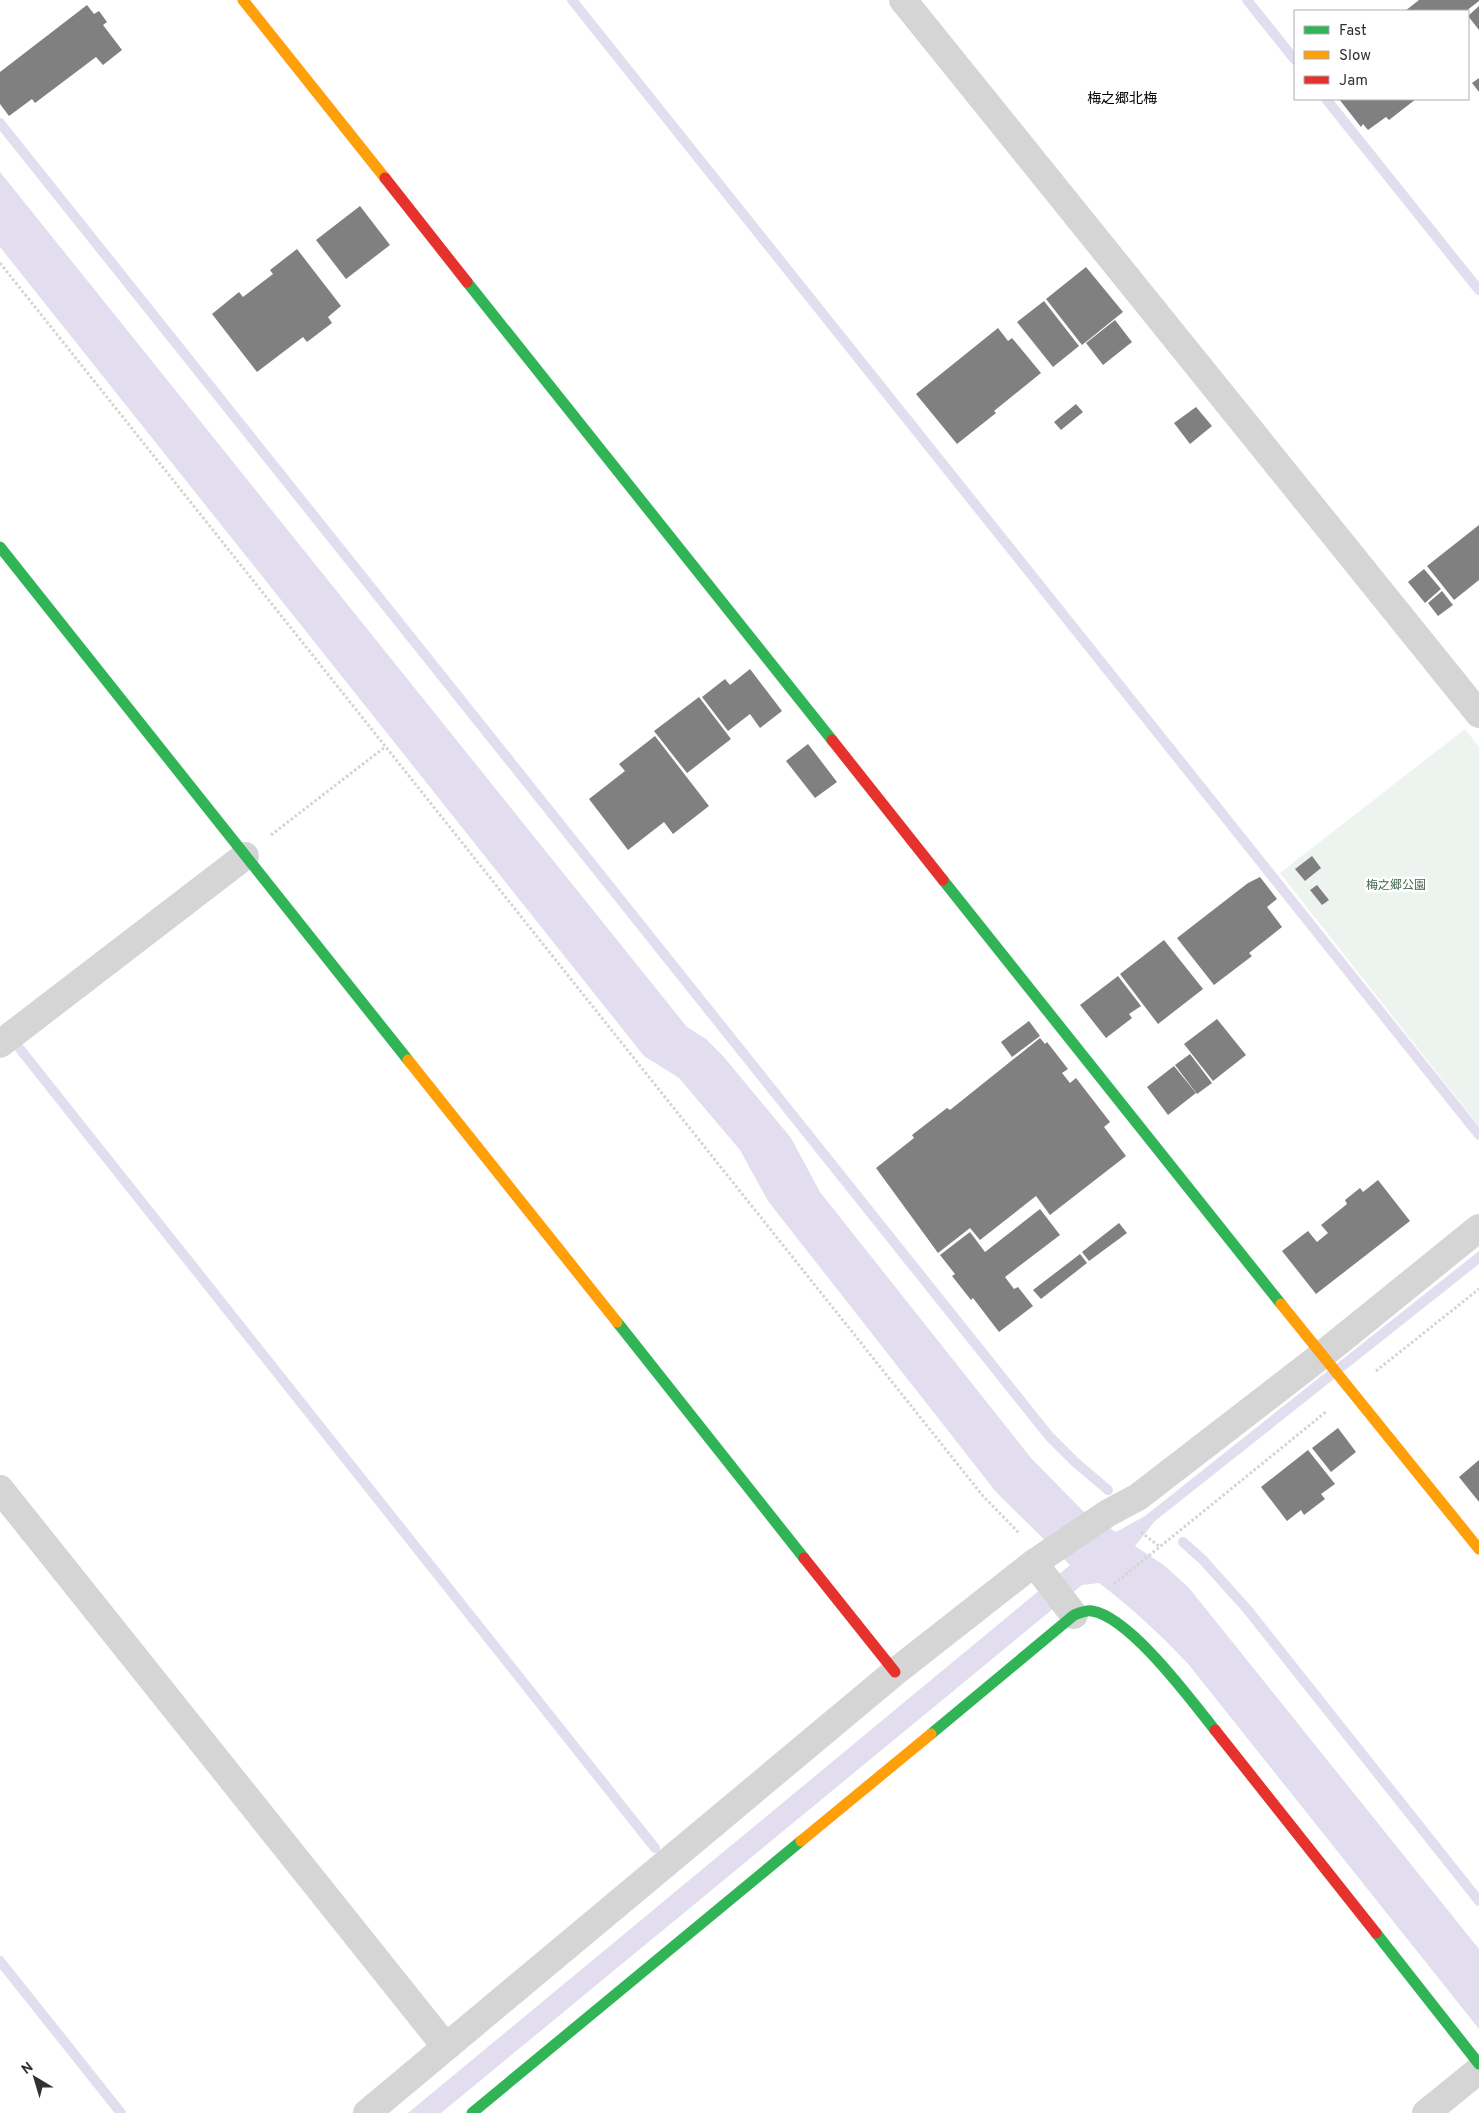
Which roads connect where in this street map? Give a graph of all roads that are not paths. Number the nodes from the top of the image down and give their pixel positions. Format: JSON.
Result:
{"nodes":[{"id":1,"x":243,"y":0,"type":"edge"},
{"id":2,"x":903,"y":0,"type":"edge"},
{"id":3,"x":0,"y":547,"type":"edge"},
{"id":4,"x":1479,"y":714,"type":"edge"},
{"id":5,"x":245,"y":856,"type":"junction"},
{"id":6,"x":0,"y":1044,"type":"edge"},
{"id":7,"x":1479,"y":1228,"type":"edge"},
{"id":8,"x":1322,"y":1355,"type":"junction"},
{"id":9,"x":0,"y":1489,"type":"edge"},
{"id":10,"x":1479,"y":1549,"type":"edge"},
{"id":11,"x":1041,"y":1561,"type":"junction"},
{"id":12,"x":1071,"y":1611,"type":"junction"},
{"id":13,"x":895,"y":1672,"type":"junction"},
{"id":14,"x":446,"y":2047,"type":"junction"},
{"id":15,"x":1479,"y":2064,"type":"edge"},
{"id":16,"x":1479,"y":2070,"type":"edge"},
{"id":17,"x":367,"y":2113,"type":"edge"},
{"id":18,"x":472,"y":2113,"type":"edge"},
{"id":19,"x":1426,"y":2113,"type":"edge"}],
"edges":[{"from":1,"to":8,"type":"street"},
{"from":2,"to":4,"type":"street"},
{"from":3,"to":5,"type":"street"},
{"from":5,"to":6,"type":"street"},
{"from":5,"to":13,"type":"street"},
{"from":7,"to":8,"type":"street"},
{"from":8,"to":10,"type":"street"},
{"from":8,"to":11,"type":"street"},
{"from":9,"to":14,"type":"street"},
{"from":11,"to":12,"type":"street"},
{"from":11,"to":13,"type":"street"},
{"from":12,"to":15,"type":"street"},
{"from":12,"to":18,"type":"street"},
{"from":13,"to":14,"type":"street"},
{"from":14,"to":17,"type":"street"},
{"from":16,"to":19,"type":"street"}]}
